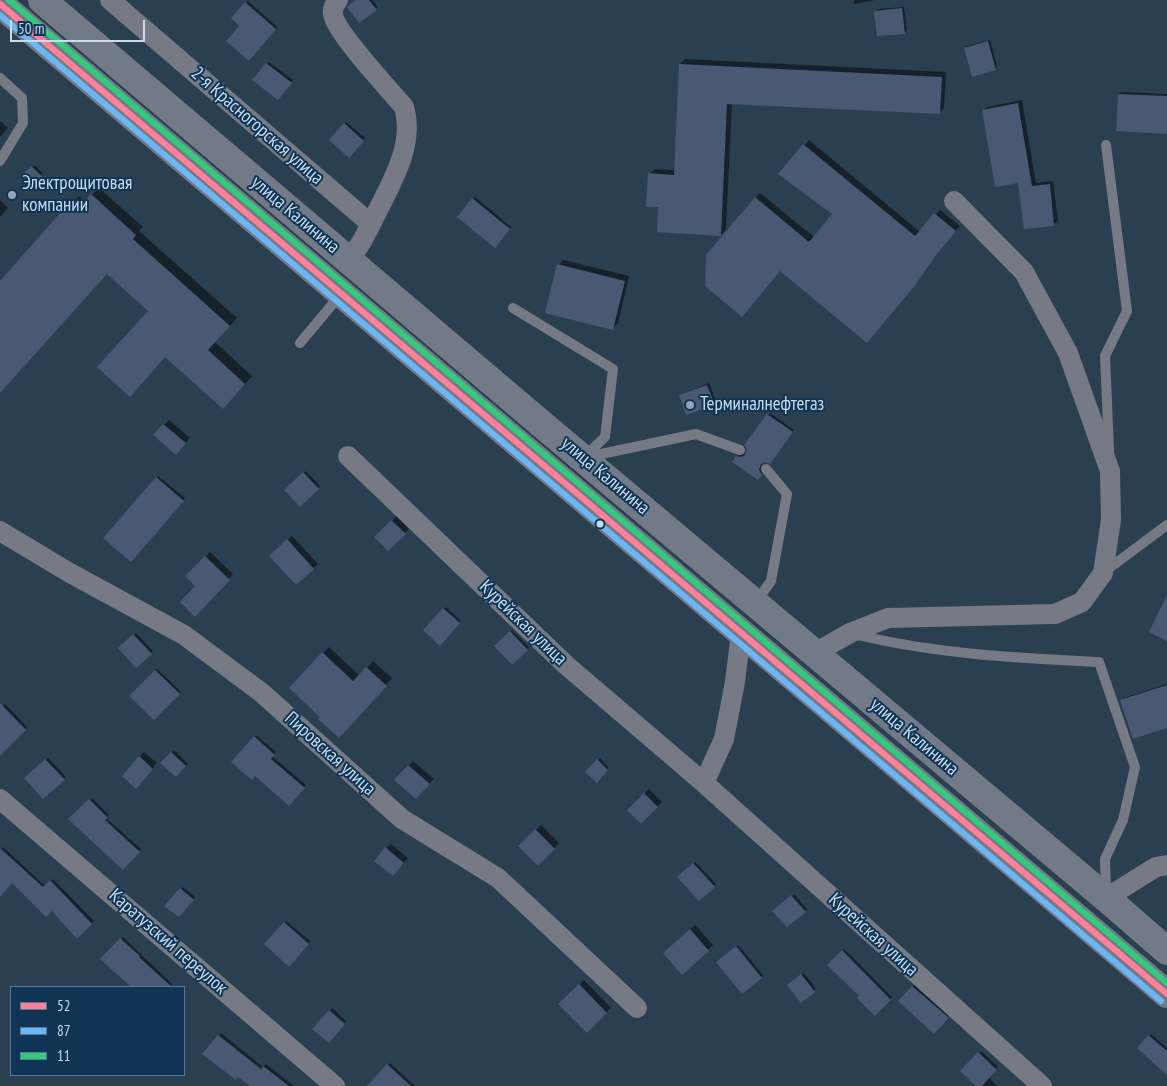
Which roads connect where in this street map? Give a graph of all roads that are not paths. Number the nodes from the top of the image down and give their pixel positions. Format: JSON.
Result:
{"nodes":[{"id":1,"x":42,"y":0,"type":"edge"},
{"id":2,"x":110,"y":0,"type":"edge"},
{"id":3,"x":338,"y":0,"type":"edge"},
{"id":4,"x":0,"y":4,"type":"edge"},
{"id":5,"x":0,"y":78,"type":"edge"},
{"id":6,"x":1106,"y":145,"type":"dead end"},
{"id":7,"x":0,"y":161,"type":"edge"},
{"id":8,"x":954,"y":201,"type":"dead end"},
{"id":9,"x":371,"y":224,"type":"junction"},
{"id":10,"x":349,"y":260,"type":"junction"},
{"id":11,"x":342,"y":294,"type":"junction"},
{"id":12,"x":513,"y":308,"type":"dead end"},
{"id":13,"x":300,"y":343,"type":"dead end"},
{"id":14,"x":495,"y":384,"type":"junction"},
{"id":15,"x":474,"y":407,"type":"junction"},
{"id":16,"x":740,"y":450,"type":"dead end"},
{"id":17,"x":348,"y":456,"type":"dead end"},
{"id":18,"x":583,"y":458,"type":"junction"},
{"id":19,"x":766,"y":469,"type":"dead end"},
{"id":20,"x":1110,"y":471,"type":"junction"},
{"id":21,"x":563,"y":482,"type":"junction"},
{"id":22,"x":1167,"y":525,"type":"edge"},
{"id":23,"x":0,"y":531,"type":"edge"},
{"id":24,"x":1103,"y":573,"type":"junction"},
{"id":25,"x":756,"y":603,"type":"junction"},
{"id":26,"x":850,"y":632,"type":"junction"},
{"id":27,"x":742,"y":633,"type":"junction"},
{"id":28,"x":815,"y":652,"type":"junction"},
{"id":29,"x":704,"y":784,"type":"junction"},
{"id":30,"x":0,"y":799,"type":"edge"},
{"id":31,"x":1164,"y":864,"type":"edge"},
{"id":32,"x":1106,"y":898,"type":"junction"},
{"id":33,"x":1167,"y":952,"type":"edge"},
{"id":34,"x":1167,"y":994,"type":"edge"},
{"id":35,"x":637,"y":1008,"type":"dead end"},
{"id":36,"x":335,"y":1086,"type":"edge"},
{"id":37,"x":1042,"y":1086,"type":"edge"}],
"edges":[{"from":1,"to":10,"type":"main road","name":"улица Калинина"},
{"from":2,"to":9,"type":"street","name":"2-я Красногорская улица"},
{"from":3,"to":9,"type":"street"},
{"from":4,"to":11,"type":"main road","name":"улица Калинина"},
{"from":5,"to":7,"type":"lane"},
{"from":6,"to":20,"type":"lane"},
{"from":8,"to":20,"type":"street"},
{"from":9,"to":10,"type":"street"},
{"from":10,"to":14,"type":"main road","name":"улица Калинина"},
{"from":11,"to":13,"type":"lane"},
{"from":11,"to":15,"type":"main road","name":"улица Калинина"},
{"from":12,"to":18,"type":"lane"},
{"from":14,"to":15,"type":"main road"},
{"from":14,"to":18,"type":"main road","name":"улица Калинина"},
{"from":15,"to":21,"type":"main road","name":"улица Калинина"},
{"from":16,"to":18,"type":"lane"},
{"from":17,"to":29,"type":"street","name":"Курейская улица"},
{"from":18,"to":21,"type":"main road"},
{"from":18,"to":25,"type":"main road","name":"улица Калинина"},
{"from":19,"to":25,"type":"lane"},
{"from":20,"to":24,"type":"street"},
{"from":21,"to":27,"type":"main road","name":"улица Калинина"},
{"from":22,"to":24,"type":"lane"},
{"from":23,"to":35,"type":"street","name":"Пировская улица"},
{"from":24,"to":26,"type":"street"},
{"from":25,"to":28,"type":"main road","name":"улица Калинина"},
{"from":26,"to":28,"type":"street"},
{"from":26,"to":32,"type":"lane"},
{"from":27,"to":29,"type":"street"},
{"from":27,"to":34,"type":"main road","name":"улица Калинина"},
{"from":28,"to":32,"type":"main road","name":"улица Калинина"},
{"from":29,"to":37,"type":"street","name":"Курейская улица"},
{"from":30,"to":36,"type":"street","name":"Каратузский переулок"},
{"from":31,"to":32,"type":"street"},
{"from":32,"to":33,"type":"main road","name":"улица Калинина"}]}
